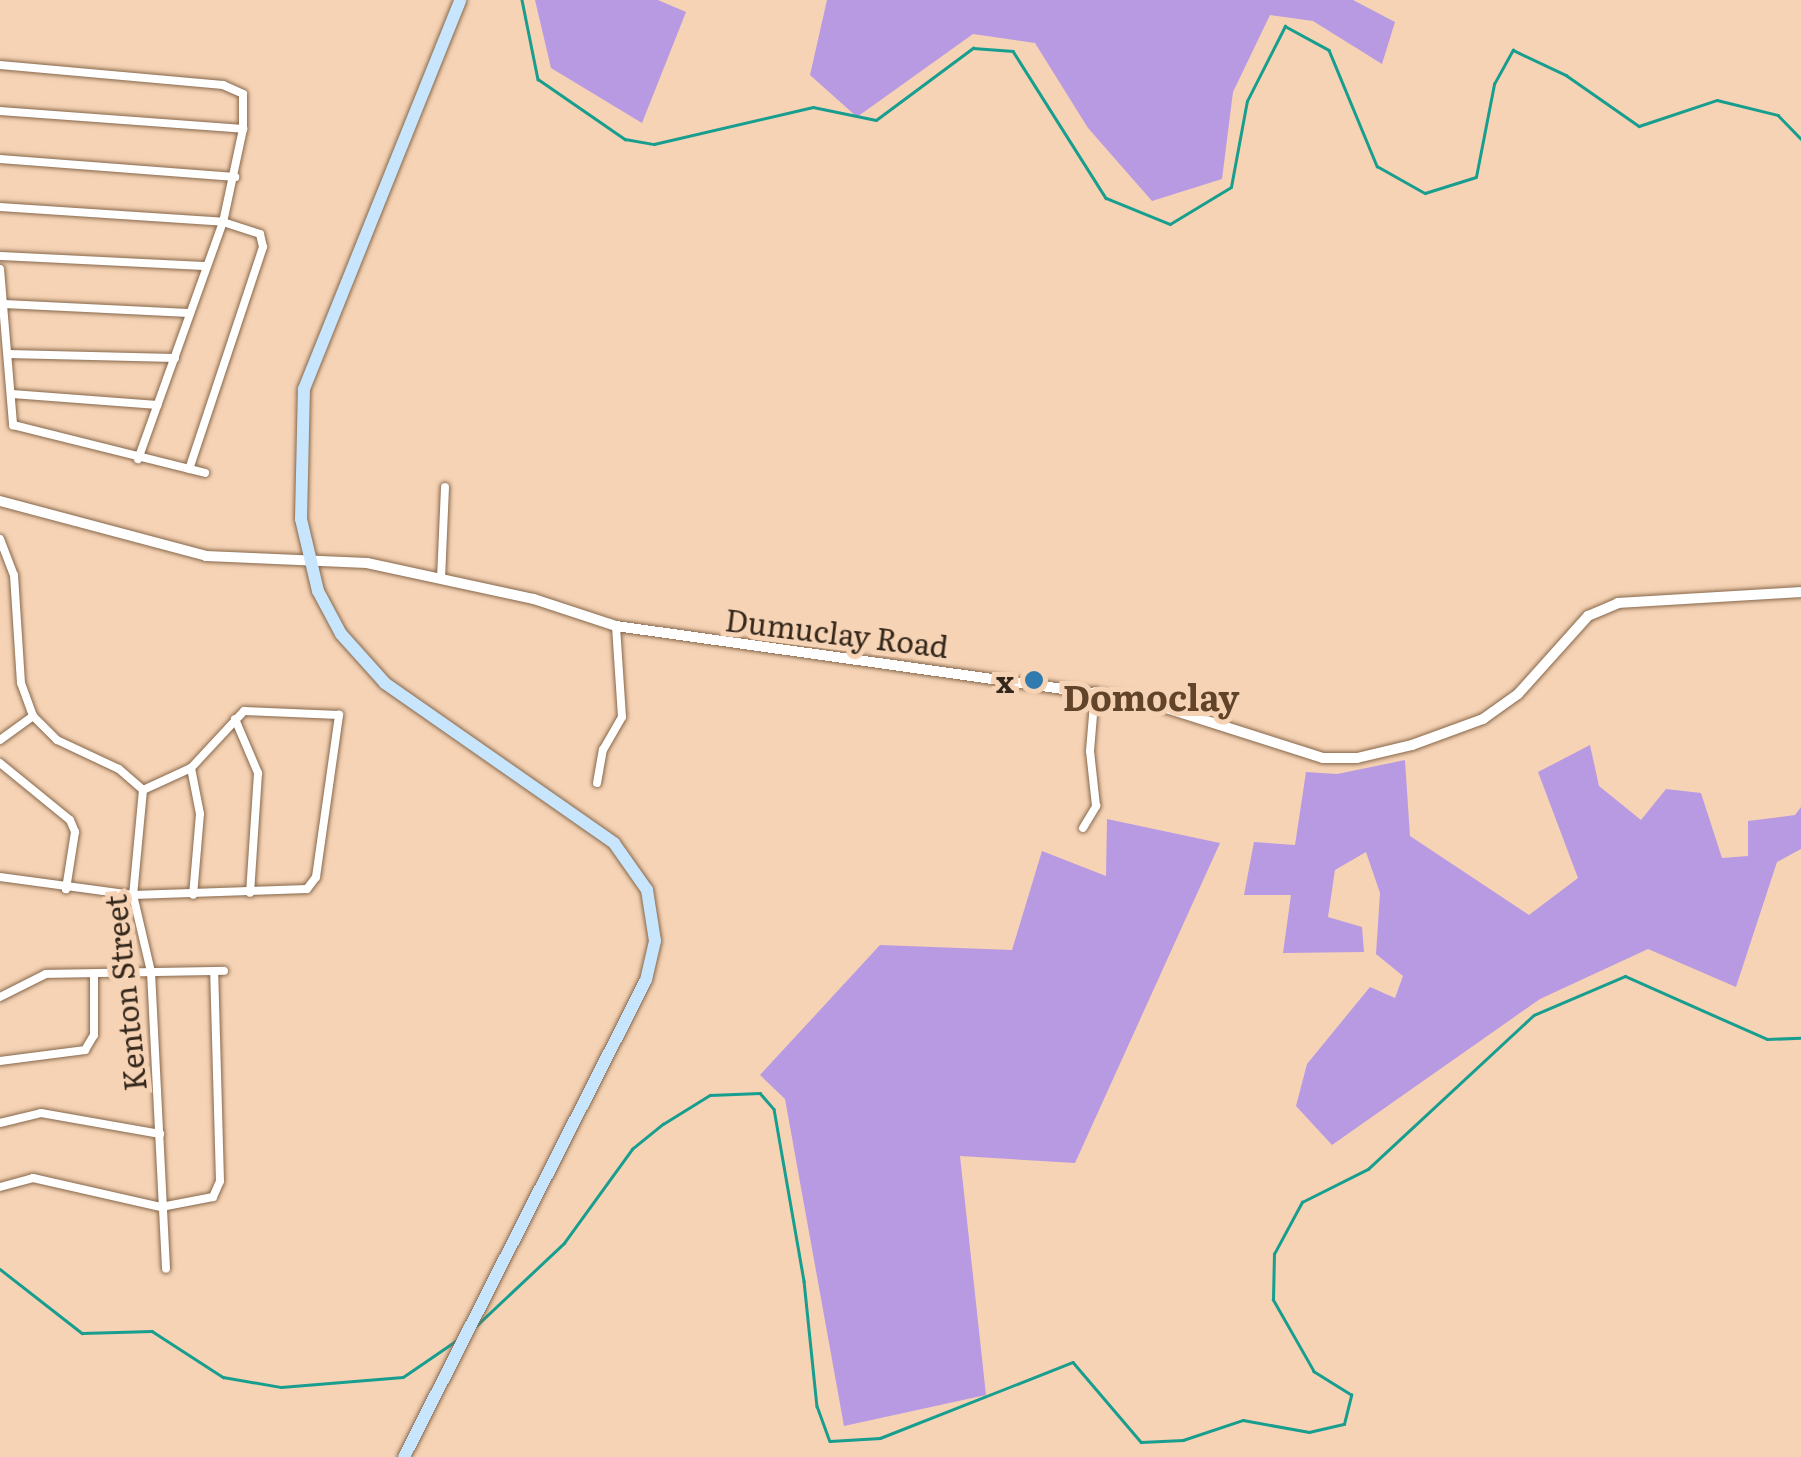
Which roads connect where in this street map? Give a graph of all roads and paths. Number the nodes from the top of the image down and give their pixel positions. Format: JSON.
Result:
{"nodes":[{"id":1,"x":460,"y":0,"type":"edge"},
{"id":2,"x":0,"y":65,"type":"edge"},
{"id":3,"x":0,"y":112,"type":"edge"},
{"id":4,"x":243,"y":129,"type":"junction"},
{"id":5,"x":0,"y":159,"type":"edge"},
{"id":6,"x":235,"y":176,"type":"junction"},
{"id":7,"x":0,"y":207,"type":"edge"},
{"id":8,"x":223,"y":222,"type":"junction"},
{"id":9,"x":0,"y":256,"type":"edge"},
{"id":10,"x":205,"y":266,"type":"junction"},
{"id":11,"x":0,"y":268,"type":"edge"},
{"id":12,"x":4,"y":304,"type":"junction"},
{"id":13,"x":190,"y":314,"type":"junction"},
{"id":14,"x":8,"y":354,"type":"junction"},
{"id":15,"x":175,"y":358,"type":"junction"},
{"id":16,"x":12,"y":394,"type":"junction"},
{"id":17,"x":158,"y":405,"type":"junction"},
{"id":18,"x":138,"y":458,"type":"junction"},
{"id":19,"x":189,"y":469,"type":"junction"},
{"id":20,"x":205,"y":473,"type":"dead end"},
{"id":21,"x":445,"y":487,"type":"dead end"},
{"id":22,"x":0,"y":500,"type":"edge"},
{"id":23,"x":0,"y":539,"type":"edge"},
{"id":24,"x":312,"y":562,"type":"junction"},
{"id":25,"x":441,"y":579,"type":"junction"},
{"id":26,"x":1801,"y":592,"type":"edge"},
{"id":27,"x":616,"y":626,"type":"junction"},
{"id":28,"x":1095,"y":692,"type":"junction"},
{"id":29,"x":33,"y":716,"type":"junction"},
{"id":30,"x":234,"y":719,"type":"junction"},
{"id":31,"x":0,"y":740,"type":"edge"},
{"id":32,"x":0,"y":763,"type":"edge"},
{"id":33,"x":190,"y":768,"type":"junction"},
{"id":34,"x":597,"y":782,"type":"dead end"},
{"id":35,"x":143,"y":790,"type":"junction"},
{"id":36,"x":1083,"y":828,"type":"dead end"},
{"id":37,"x":0,"y":877,"type":"edge"},
{"id":38,"x":66,"y":889,"type":"junction"},
{"id":39,"x":250,"y":892,"type":"junction"},
{"id":40,"x":133,"y":895,"type":"junction"},
{"id":41,"x":193,"y":895,"type":"junction"},
{"id":42,"x":151,"y":972,"type":"junction"},
{"id":43,"x":94,"y":976,"type":"junction"},
{"id":44,"x":0,"y":997,"type":"edge"},
{"id":45,"x":0,"y":1062,"type":"edge"},
{"id":46,"x":0,"y":1123,"type":"edge"},
{"id":47,"x":160,"y":1134,"type":"junction"},
{"id":48,"x":0,"y":1187,"type":"edge"},
{"id":49,"x":161,"y":1207,"type":"junction"},
{"id":50,"x":166,"y":1269,"type":"dead end"},
{"id":51,"x":404,"y":1457,"type":"edge"}],
"edges":[{"from":1,"to":24,"type":"main road"},
{"from":2,"to":4,"type":"street"},
{"from":3,"to":4,"type":"street"},
{"from":4,"to":6,"type":"street"},
{"from":5,"to":6,"type":"street"},
{"from":6,"to":8,"type":"street"},
{"from":7,"to":8,"type":"street"},
{"from":8,"to":10,"type":"street"},
{"from":8,"to":19,"type":"street"},
{"from":9,"to":10,"type":"street"},
{"from":10,"to":13,"type":"street"},
{"from":11,"to":12,"type":"street"},
{"from":12,"to":13,"type":"street"},
{"from":12,"to":14,"type":"street"},
{"from":13,"to":15,"type":"street"},
{"from":14,"to":15,"type":"street"},
{"from":14,"to":16,"type":"street"},
{"from":15,"to":17,"type":"street"},
{"from":16,"to":17,"type":"street"},
{"from":16,"to":18,"type":"street"},
{"from":17,"to":18,"type":"street"},
{"from":18,"to":19,"type":"street"},
{"from":19,"to":20,"type":"street"},
{"from":21,"to":25,"type":"street"},
{"from":22,"to":24,"type":"street","name":"Dumuclay Road"},
{"from":23,"to":29,"type":"street"},
{"from":24,"to":25,"type":"street","name":"Dumuclay Road"},
{"from":24,"to":51,"type":"main road"},
{"from":25,"to":27,"type":"street","name":"Dumuclay Road"},
{"from":26,"to":28,"type":"street","name":"Dumuclay Road"},
{"from":27,"to":28,"type":"street","name":"Dumuclay Road"},
{"from":27,"to":34,"type":"street"},
{"from":28,"to":36,"type":"street"},
{"from":29,"to":31,"type":"street"},
{"from":29,"to":35,"type":"street"},
{"from":30,"to":33,"type":"street"},
{"from":30,"to":39,"type":"street"},
{"from":30,"to":39,"type":"street"},
{"from":32,"to":38,"type":"street"},
{"from":33,"to":35,"type":"street"},
{"from":33,"to":41,"type":"street"},
{"from":35,"to":40,"type":"street","name":"Kenton Street"},
{"from":37,"to":38,"type":"street"},
{"from":38,"to":40,"type":"street"},
{"from":39,"to":41,"type":"street"},
{"from":40,"to":41,"type":"street"},
{"from":40,"to":42,"type":"street","name":"Kenton Street"},
{"from":42,"to":43,"type":"street"},
{"from":42,"to":47,"type":"street","name":"Kenton Street"},
{"from":42,"to":49,"type":"street"},
{"from":43,"to":44,"type":"street"},
{"from":43,"to":45,"type":"street"},
{"from":46,"to":47,"type":"street"},
{"from":47,"to":49,"type":"street","name":"Kenton Street"},
{"from":48,"to":49,"type":"street"},
{"from":49,"to":50,"type":"street","name":"Kenton Street"}]}
